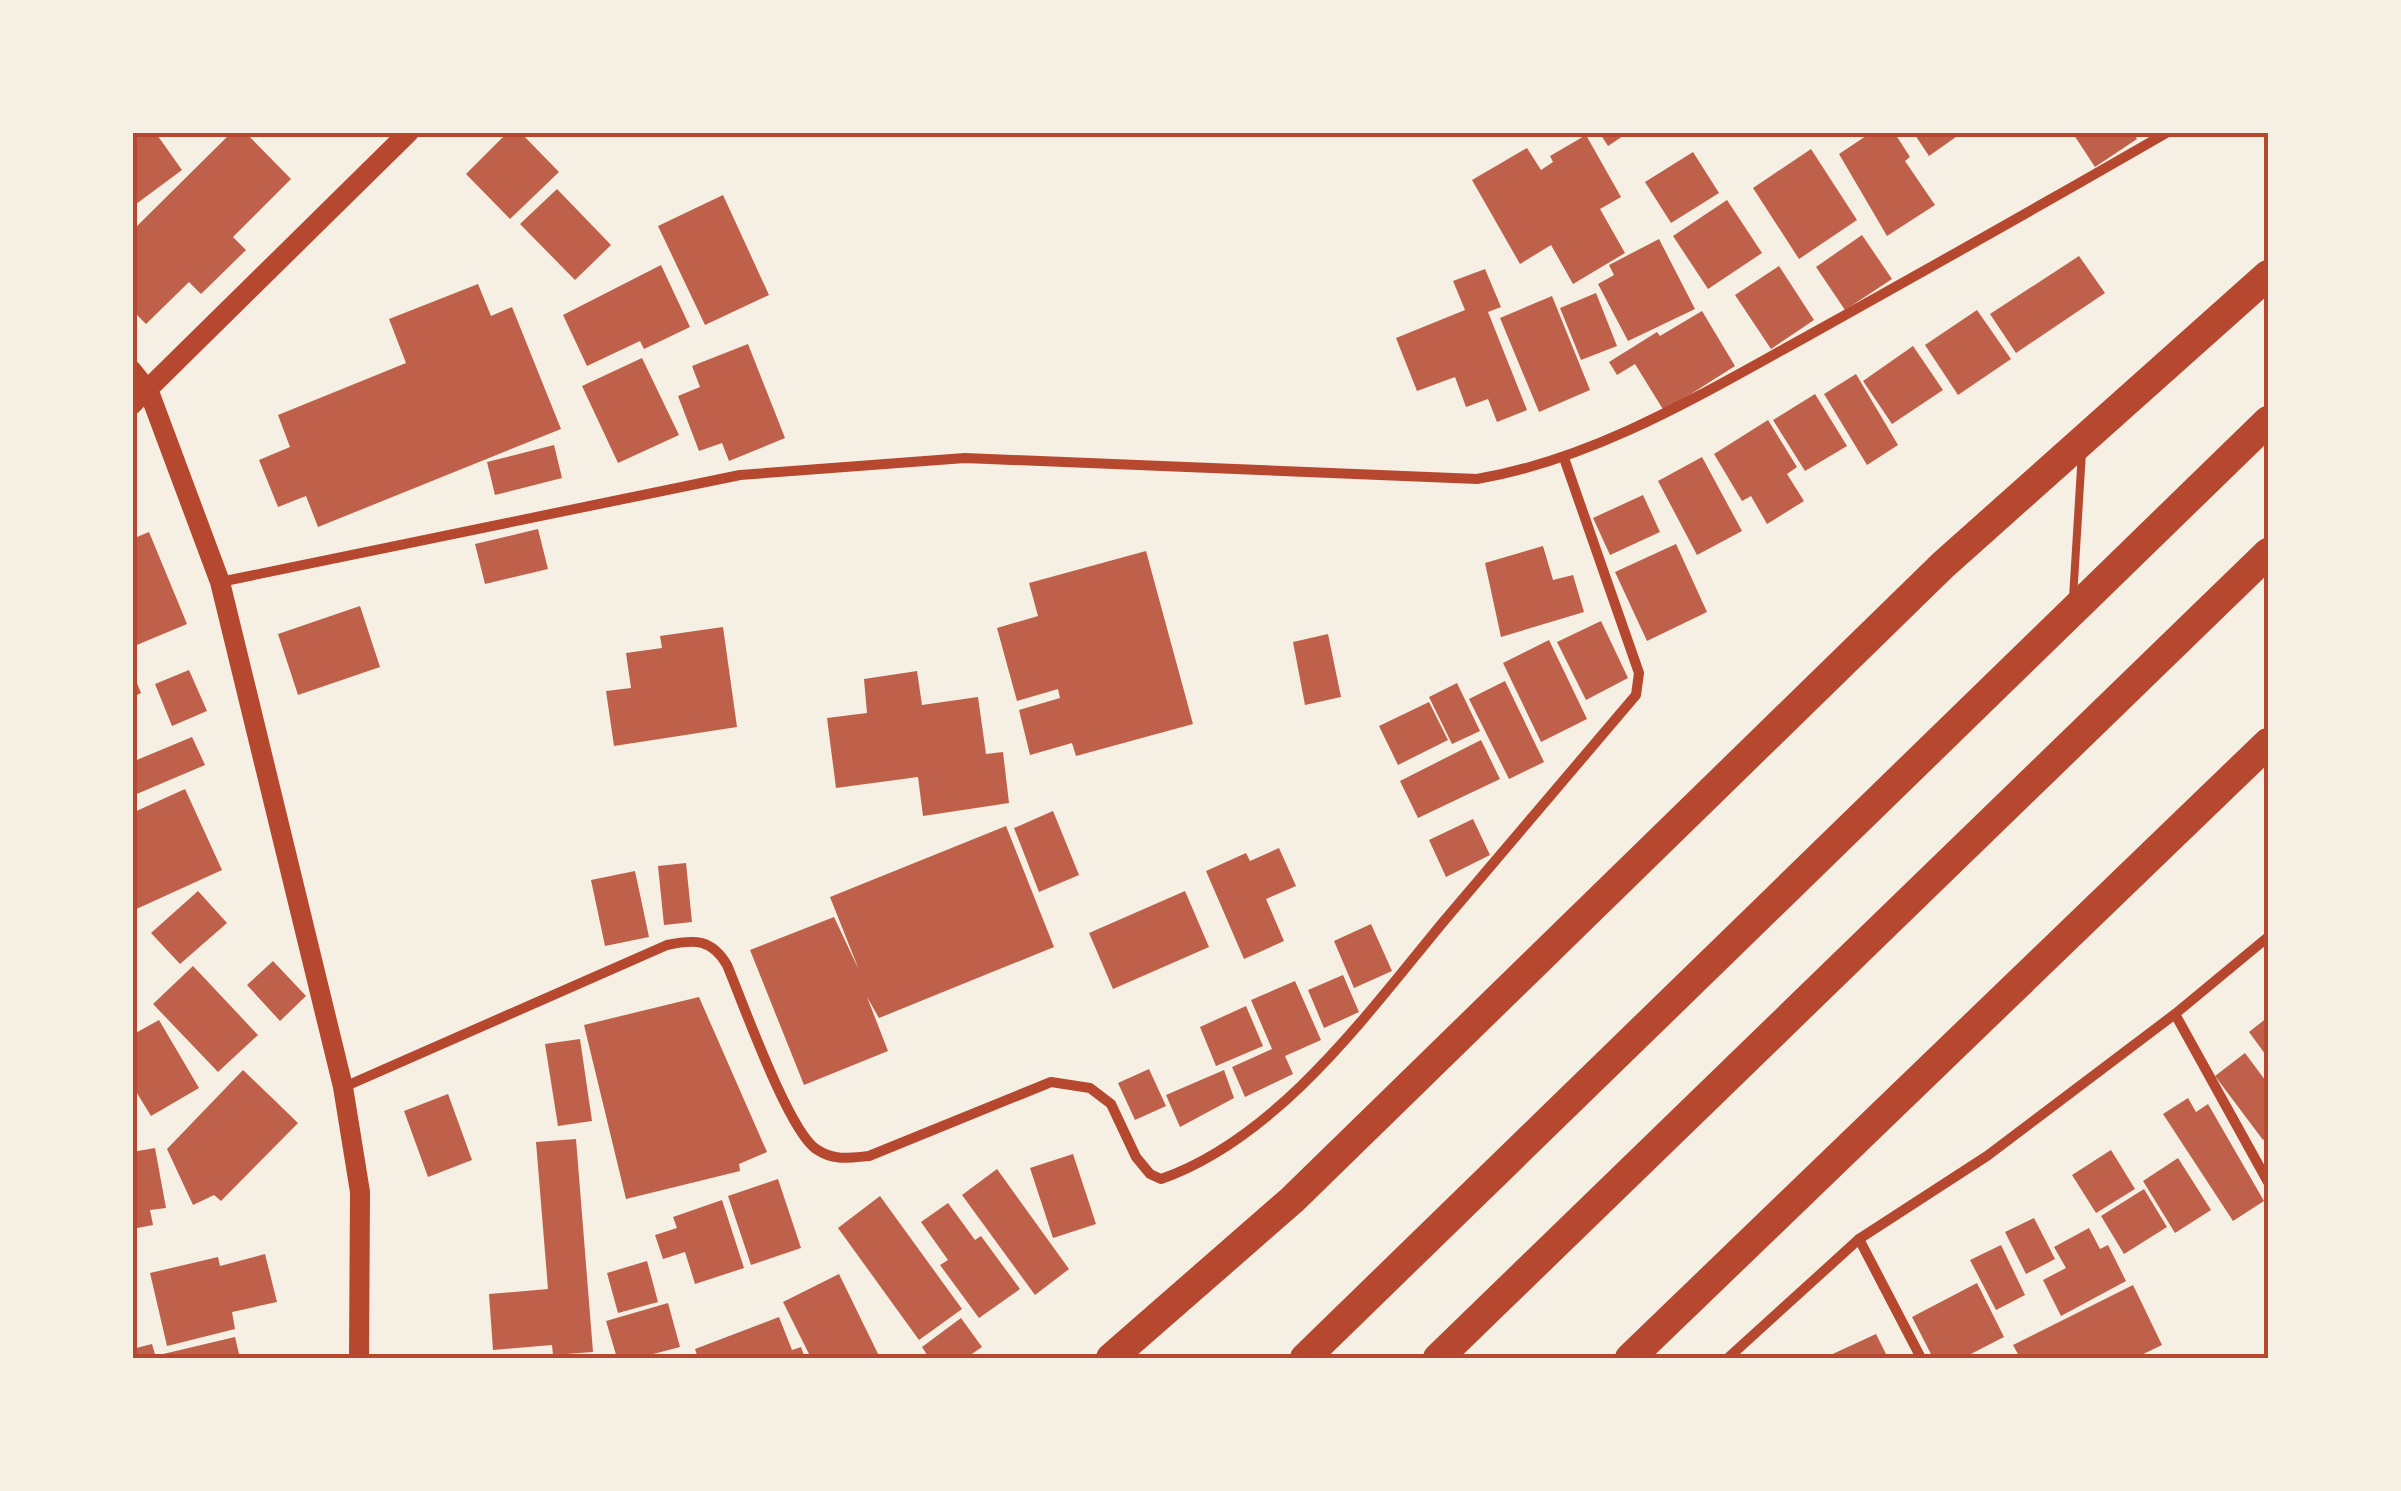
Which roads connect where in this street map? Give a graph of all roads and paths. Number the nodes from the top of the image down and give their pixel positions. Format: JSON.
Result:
{"nodes":[{"id":1,"x":409,"y":132,"type":"edge"},
{"id":2,"x":2168,"y":132,"type":"edge"},
{"id":3,"x":2268,"y":275,"type":"edge"},
{"id":4,"x":132,"y":369,"type":"edge"},
{"id":5,"x":148,"y":389,"type":"junction"},
{"id":6,"x":132,"y":406,"type":"edge"},
{"id":7,"x":2268,"y":421,"type":"edge"},
{"id":8,"x":2084,"y":440,"type":"junction"},
{"id":9,"x":1564,"y":458,"type":"junction"},
{"id":10,"x":2268,"y":554,"type":"edge"},
{"id":11,"x":220,"y":582,"type":"junction"},
{"id":12,"x":2072,"y":612,"type":"junction"},
{"id":13,"x":2268,"y":742,"type":"edge"},
{"id":14,"x":2268,"y":937,"type":"edge"},
{"id":15,"x":2175,"y":1014,"type":"junction"},
{"id":16,"x":343,"y":1088,"type":"junction"},
{"id":17,"x":2268,"y":1182,"type":"edge"},
{"id":18,"x":1859,"y":1239,"type":"junction"},
{"id":19,"x":359,"y":1358,"type":"edge"},
{"id":20,"x":1111,"y":1358,"type":"edge"},
{"id":21,"x":1305,"y":1358,"type":"edge"},
{"id":22,"x":1438,"y":1358,"type":"edge"},
{"id":23,"x":1630,"y":1358,"type":"edge"},
{"id":24,"x":1728,"y":1358,"type":"edge"},
{"id":25,"x":1922,"y":1358,"type":"edge"}],
"edges":[{"from":1,"to":5,"type":"main road"},
{"from":2,"to":9,"type":"street"},
{"from":3,"to":8,"type":"highway"},
{"from":4,"to":5,"type":"street"},
{"from":5,"to":6,"type":"street"},
{"from":5,"to":11,"type":"main road"},
{"from":7,"to":12,"type":"highway"},
{"from":8,"to":12,"type":"lane"},
{"from":8,"to":20,"type":"highway"},
{"from":9,"to":11,"type":"street"},
{"from":9,"to":16,"type":"street"},
{"from":10,"to":22,"type":"highway"},
{"from":11,"to":16,"type":"main road"},
{"from":12,"to":21,"type":"highway"},
{"from":13,"to":23,"type":"highway"},
{"from":14,"to":15,"type":"street"},
{"from":15,"to":17,"type":"street"},
{"from":15,"to":18,"type":"street"},
{"from":16,"to":19,"type":"main road"},
{"from":18,"to":24,"type":"street"},
{"from":18,"to":25,"type":"street"}]}
